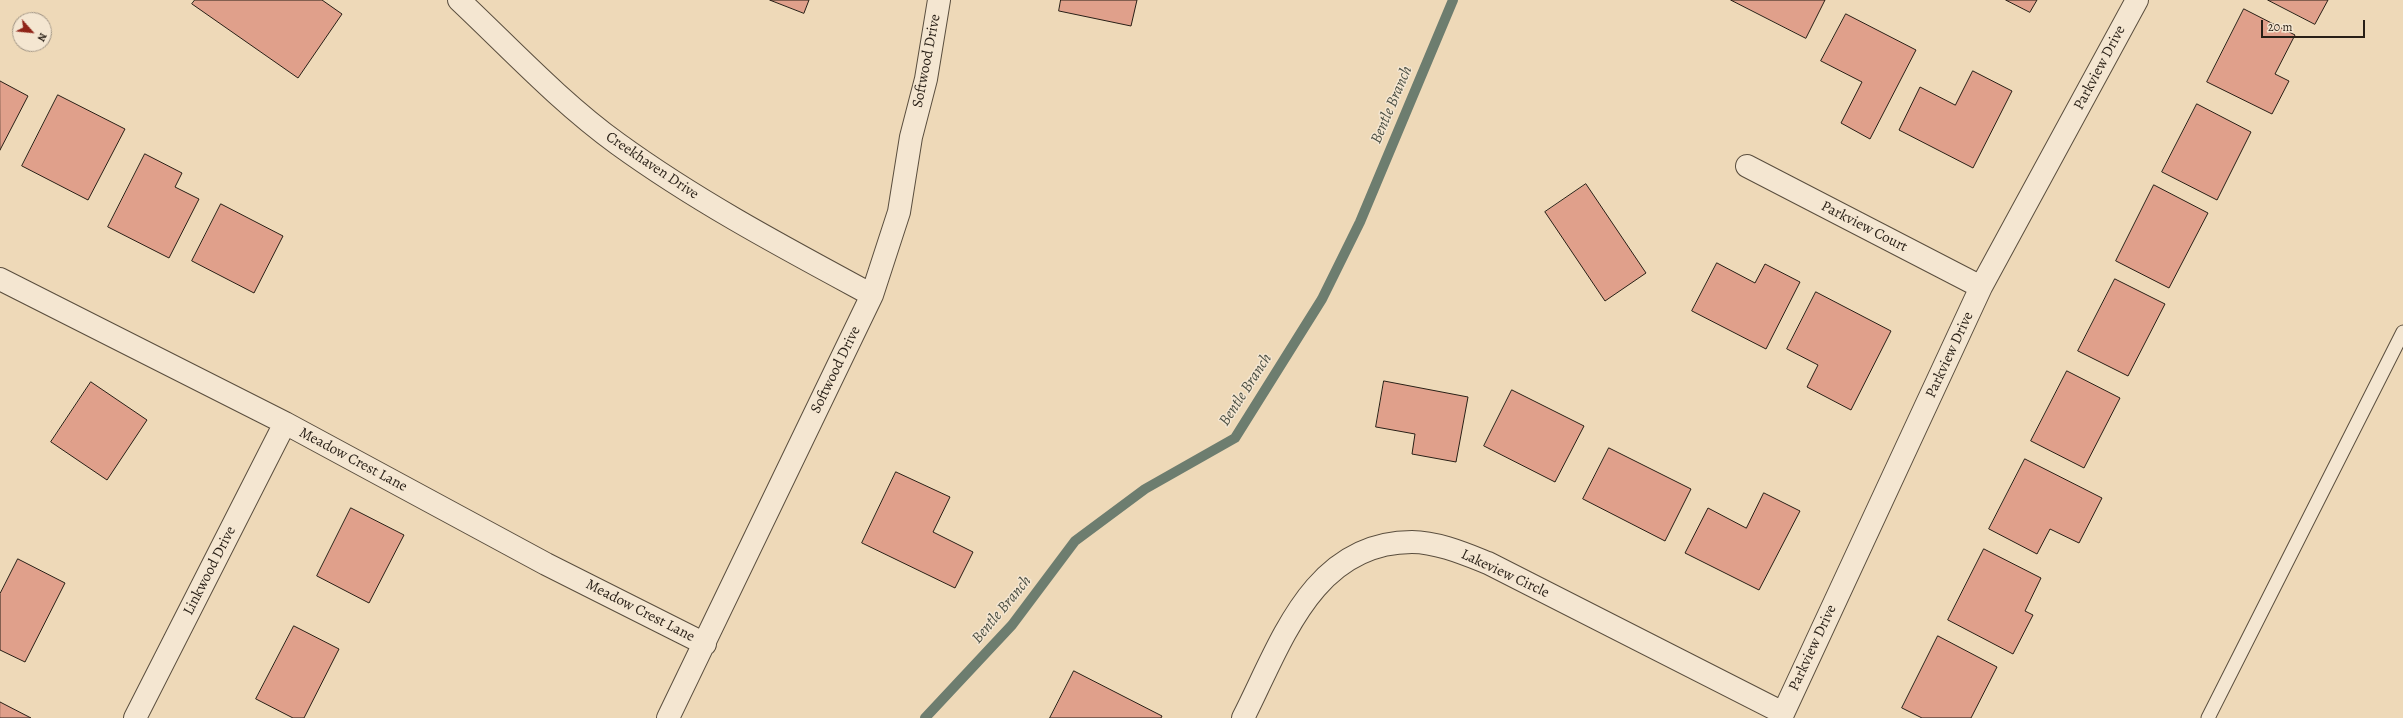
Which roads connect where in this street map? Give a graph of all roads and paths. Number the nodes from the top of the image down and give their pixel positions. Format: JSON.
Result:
{"nodes":[{"id":1,"x":459,"y":0,"type":"edge"},
{"id":2,"x":939,"y":0,"type":"edge"},
{"id":3,"x":2136,"y":0,"type":"edge"},
{"id":4,"x":1747,"y":166,"type":"dead end"},
{"id":5,"x":0,"y":279,"type":"edge"},
{"id":6,"x":1981,"y":287,"type":"junction"},
{"id":7,"x":872,"y":295,"type":"junction"},
{"id":8,"x":2403,"y":332,"type":"edge"},
{"id":9,"x":285,"y":423,"type":"junction"},
{"id":10,"x":705,"y":644,"type":"junction"},
{"id":11,"x":1782,"y":716,"type":"edge"},
{"id":12,"x":135,"y":718,"type":"edge"},
{"id":13,"x":668,"y":718,"type":"edge"},
{"id":14,"x":1243,"y":718,"type":"edge"},
{"id":15,"x":2208,"y":718,"type":"edge"}],
"edges":[{"from":1,"to":7,"type":"street","name":"Creekhaven Drive"},
{"from":2,"to":7,"type":"street","name":"Softwood Drive"},
{"from":3,"to":6,"type":"street","name":"Parkview Drive"},
{"from":4,"to":6,"type":"street","name":"Parkview Court"},
{"from":5,"to":9,"type":"street","name":"Meadow Crest Lane"},
{"from":6,"to":11,"type":"street","name":"Parkview Drive"},
{"from":7,"to":10,"type":"street","name":"Softwood Drive"},
{"from":8,"to":15,"type":"lane"},
{"from":9,"to":10,"type":"street","name":"Meadow Crest Lane"},
{"from":9,"to":12,"type":"street","name":"Linkwood Drive"},
{"from":10,"to":13,"type":"street","name":"Softwood Drive"},
{"from":11,"to":14,"type":"street","name":"Lakeview Circle"}]}
